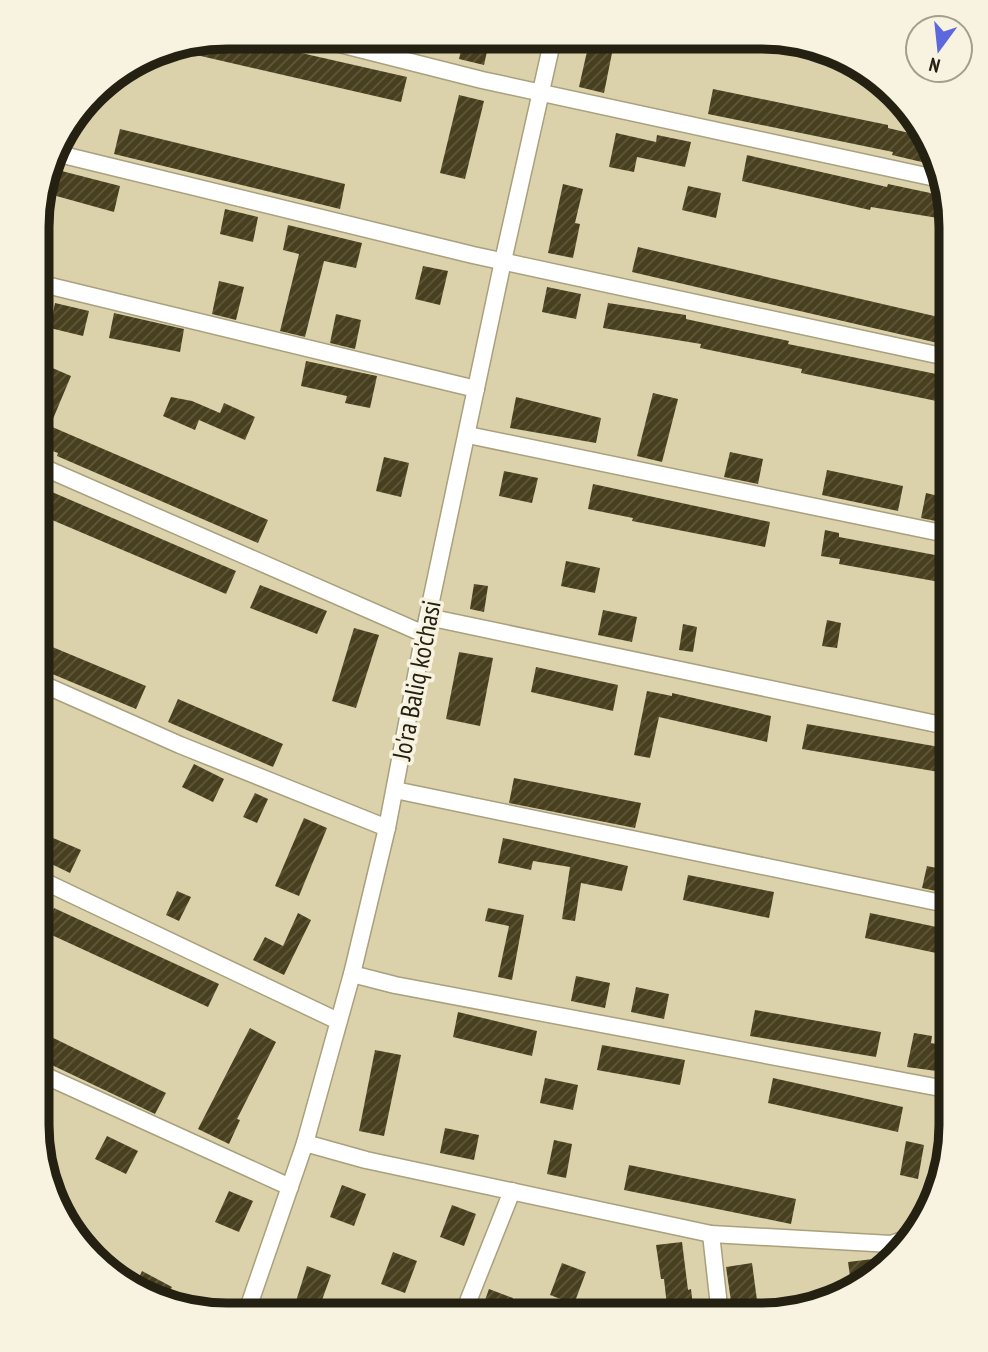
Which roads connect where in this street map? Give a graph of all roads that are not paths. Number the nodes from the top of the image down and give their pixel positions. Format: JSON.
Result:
{"nodes":[{"id":1,"x":361,"y":49,"type":"edge"},
{"id":2,"x":551,"y":49,"type":"edge"},
{"id":3,"x":541,"y":93,"type":"junction"},
{"id":4,"x":65,"y":155,"type":"edge"},
{"id":5,"x":932,"y":177,"type":"edge"},
{"id":6,"x":502,"y":261,"type":"junction"},
{"id":7,"x":49,"y":286,"type":"edge"},
{"id":8,"x":939,"y":355,"type":"edge"},
{"id":9,"x":476,"y":389,"type":"junction"},
{"id":10,"x":468,"y":435,"type":"junction"},
{"id":11,"x":49,"y":470,"type":"edge"},
{"id":12,"x":939,"y":533,"type":"edge"},
{"id":13,"x":428,"y":617,"type":"junction"},
{"id":14,"x":424,"y":634,"type":"junction"},
{"id":15,"x":49,"y":687,"type":"edge"},
{"id":16,"x":939,"y":724,"type":"edge"},
{"id":17,"x":395,"y":790,"type":"junction"},
{"id":18,"x":387,"y":828,"type":"junction"},
{"id":19,"x":49,"y":884,"type":"edge"},
{"id":20,"x":939,"y":903,"type":"edge"},
{"id":21,"x":352,"y":974,"type":"junction"},
{"id":22,"x":338,"y":1021,"type":"junction"},
{"id":23,"x":49,"y":1077,"type":"edge"},
{"id":24,"x":939,"y":1088,"type":"edge"},
{"id":25,"x":304,"y":1143,"type":"junction"},
{"id":26,"x":290,"y":1187,"type":"junction"},
{"id":27,"x":512,"y":1191,"type":"junction"},
{"id":28,"x":711,"y":1234,"type":"junction"},
{"id":29,"x":888,"y":1249,"type":"edge"},
{"id":30,"x":250,"y":1303,"type":"edge"},
{"id":31,"x":467,"y":1303,"type":"edge"},
{"id":32,"x":719,"y":1303,"type":"edge"}],
"edges":[{"from":1,"to":3,"type":"street"},
{"from":2,"to":3,"type":"street","name":"Jo'ra Baliq ko'chasi"},
{"from":3,"to":5,"type":"street"},
{"from":3,"to":6,"type":"street","name":"Jo'ra Baliq ko'chasi"},
{"from":4,"to":6,"type":"street"},
{"from":6,"to":8,"type":"street"},
{"from":6,"to":9,"type":"street","name":"Jo'ra Baliq ko'chasi"},
{"from":7,"to":9,"type":"street"},
{"from":9,"to":10,"type":"street","name":"Jo'ra Baliq ko'chasi"},
{"from":10,"to":12,"type":"street"},
{"from":10,"to":13,"type":"street","name":"Jo'ra Baliq ko'chasi"},
{"from":11,"to":14,"type":"street"},
{"from":13,"to":14,"type":"street","name":"Jo'ra Baliq ko'chasi"},
{"from":13,"to":16,"type":"street"},
{"from":14,"to":17,"type":"street","name":"Jo'ra Baliq ko'chasi"},
{"from":15,"to":18,"type":"street"},
{"from":17,"to":18,"type":"street","name":"Jo'ra Baliq ko'chasi"},
{"from":17,"to":20,"type":"street"},
{"from":18,"to":21,"type":"street","name":"Jo'ra Baliq ko'chasi"},
{"from":19,"to":22,"type":"street"},
{"from":21,"to":22,"type":"street","name":"Jo'ra Baliq ko'chasi"},
{"from":21,"to":24,"type":"street"},
{"from":22,"to":25,"type":"street","name":"Jo'ra Baliq ko'chasi"},
{"from":23,"to":26,"type":"street"},
{"from":25,"to":26,"type":"street","name":"Jo'ra Baliq ko'chasi"},
{"from":25,"to":27,"type":"street"},
{"from":26,"to":30,"type":"street","name":"Jo'ra Baliq ko'chasi"},
{"from":27,"to":28,"type":"street"},
{"from":27,"to":31,"type":"street"},
{"from":28,"to":29,"type":"street"},
{"from":28,"to":32,"type":"street"}]}
